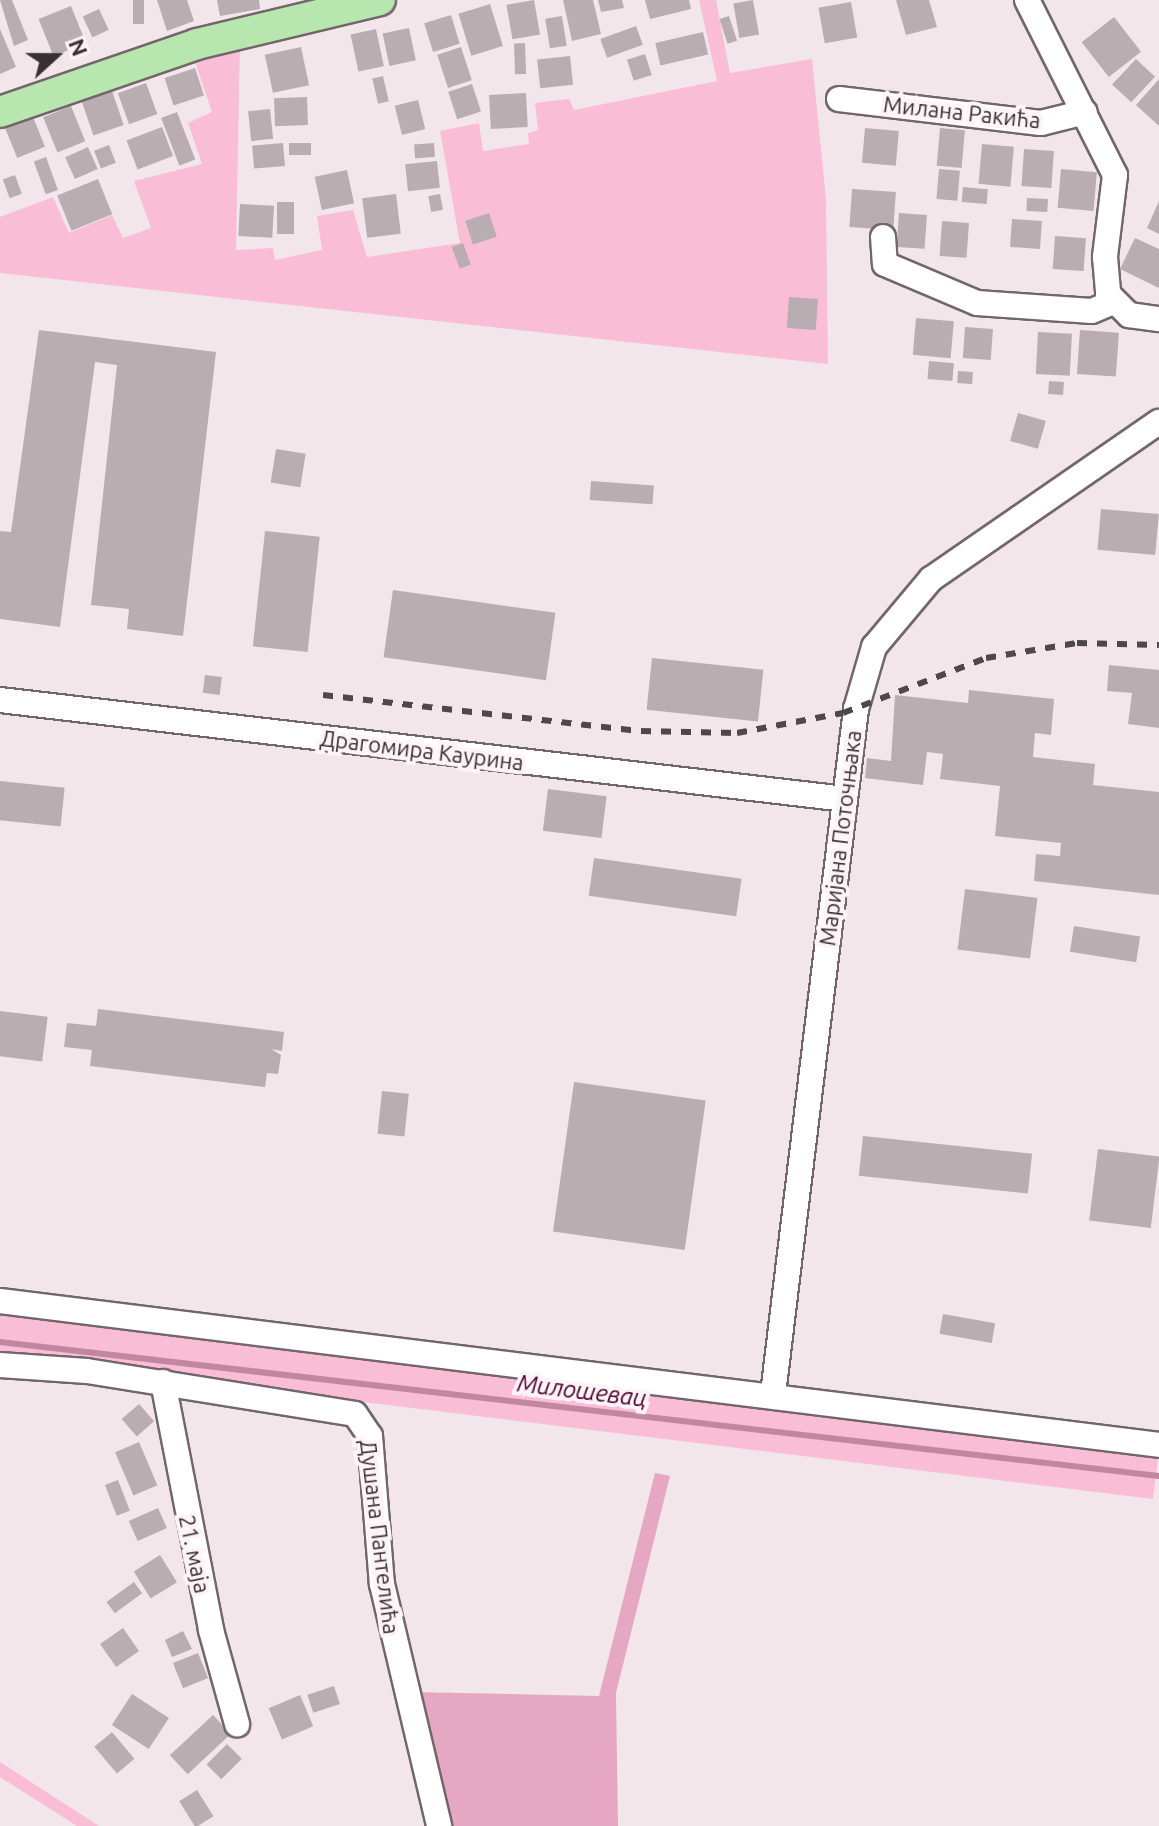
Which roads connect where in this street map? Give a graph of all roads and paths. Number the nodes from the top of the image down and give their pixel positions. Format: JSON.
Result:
{"nodes":[{"id":1,"x":380,"y":0,"type":"edge"},
{"id":2,"x":1027,"y":0,"type":"edge"},
{"id":3,"x":839,"y":99,"type":"dead end"},
{"id":4,"x":0,"y":112,"type":"edge"},
{"id":5,"x":1085,"y":112,"type":"junction"},
{"id":6,"x":883,"y":237,"type":"dead end"},
{"id":7,"x":1113,"y":302,"type":"junction"},
{"id":8,"x":1159,"y":319,"type":"edge"},
{"id":9,"x":1159,"y":422,"type":"edge"},
{"id":10,"x":0,"y":700,"type":"edge"},
{"id":11,"x":845,"y":799,"type":"junction"},
{"id":12,"x":0,"y":1301,"type":"edge"},
{"id":13,"x":0,"y":1365,"type":"edge"},
{"id":14,"x":163,"y":1382,"type":"junction"},
{"id":15,"x":773,"y":1394,"type":"junction"},
{"id":16,"x":1159,"y":1445,"type":"edge"},
{"id":17,"x":237,"y":1724,"type":"dead end"},
{"id":18,"x":439,"y":1826,"type":"edge"}],
"edges":[{"from":1,"to":4,"type":"main road"},
{"from":2,"to":5,"type":"street"},
{"from":3,"to":5,"type":"street","name":"Милана Ракића"},
{"from":5,"to":7,"type":"street"},
{"from":6,"to":7,"type":"street"},
{"from":7,"to":8,"type":"street"},
{"from":9,"to":11,"type":"street","name":"Маријана Поточњака"},
{"from":10,"to":11,"type":"street","name":"Драгомира Каурина"},
{"from":11,"to":15,"type":"street","name":"Маријана Поточњака"},
{"from":12,"to":15,"type":"street"},
{"from":13,"to":14,"type":"street","name":"Душана Пантелића"},
{"from":14,"to":17,"type":"street","name":"21. маја"},
{"from":14,"to":18,"type":"street","name":"Душана Пантелића"},
{"from":15,"to":16,"type":"street"}]}
